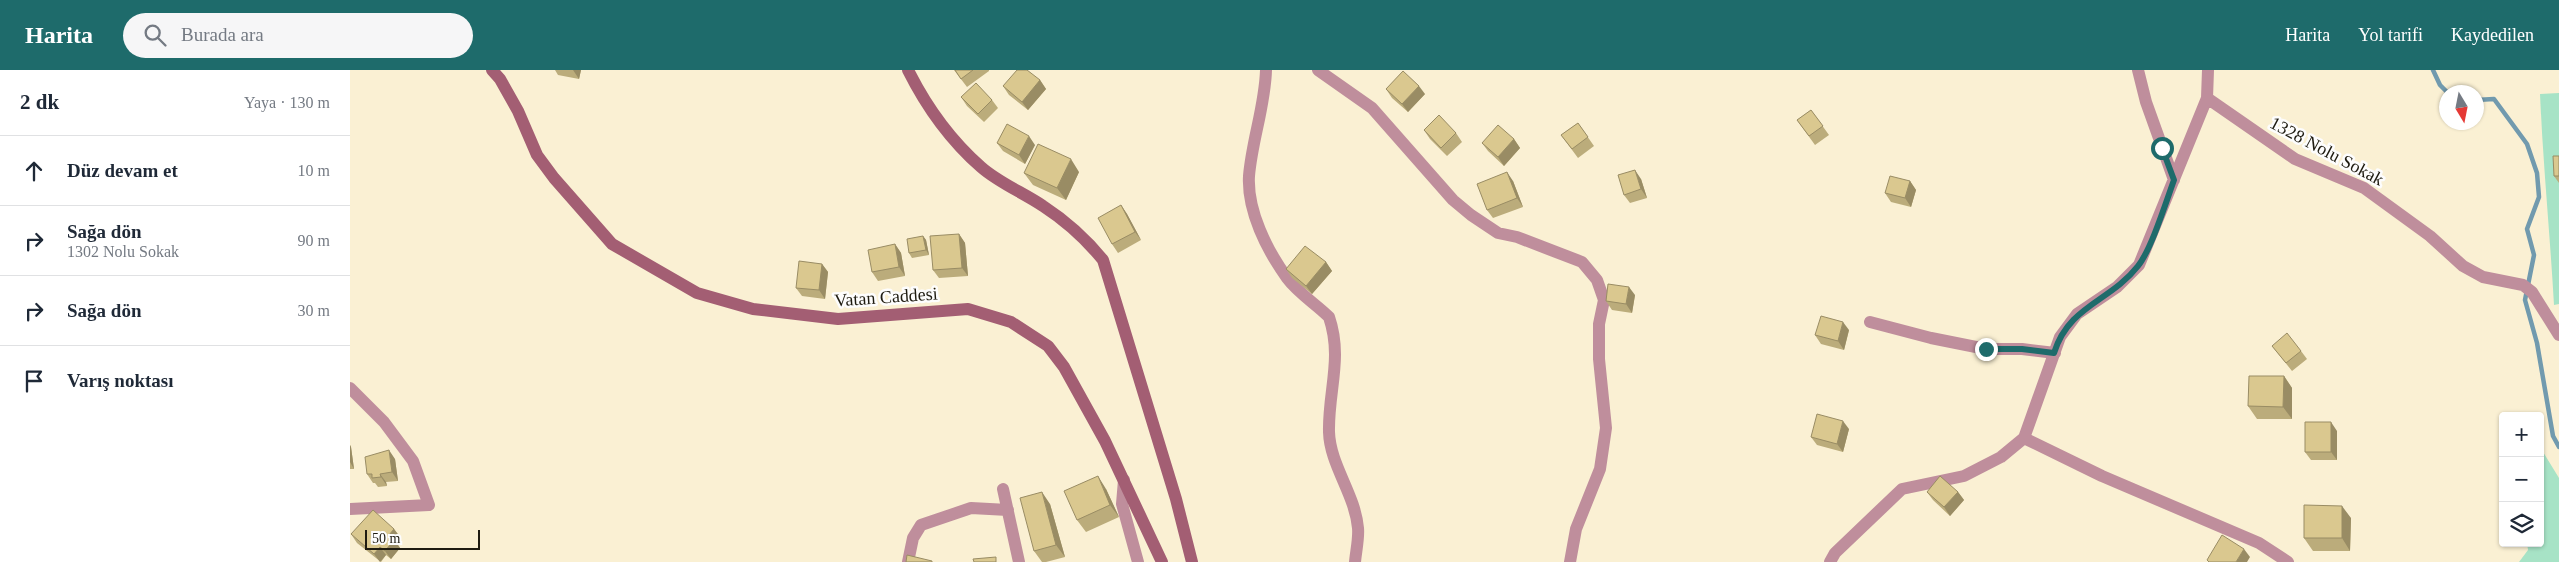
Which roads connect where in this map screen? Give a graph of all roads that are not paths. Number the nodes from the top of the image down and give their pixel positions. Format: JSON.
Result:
{"nodes":[{"id":1,"x":492,"y":70,"type":"edge"},
{"id":2,"x":908,"y":70,"type":"edge"},
{"id":3,"x":1266,"y":70,"type":"edge"},
{"id":4,"x":1318,"y":70,"type":"edge"},
{"id":5,"x":2138,"y":70,"type":"edge"},
{"id":6,"x":2208,"y":70,"type":"edge"},
{"id":7,"x":2208,"y":98,"type":"junction"},
{"id":8,"x":2174,"y":180,"type":"junction"},
{"id":9,"x":1870,"y":322,"type":"dead end"},
{"id":10,"x":2559,"y":335,"type":"edge"},
{"id":11,"x":2054,"y":353,"type":"junction"},
{"id":12,"x":350,"y":388,"type":"edge"},
{"id":13,"x":2024,"y":438,"type":"junction"},
{"id":14,"x":1124,"y":480,"type":"junction"},
{"id":15,"x":1003,"y":489,"type":"dead end"},
{"id":16,"x":350,"y":509,"type":"edge"},
{"id":17,"x":1008,"y":510,"type":"junction"},
{"id":18,"x":908,"y":562,"type":"edge"},
{"id":19,"x":1019,"y":562,"type":"edge"},
{"id":20,"x":1138,"y":562,"type":"edge"},
{"id":21,"x":1162,"y":562,"type":"edge"},
{"id":22,"x":1192,"y":562,"type":"edge"},
{"id":23,"x":1355,"y":562,"type":"edge"},
{"id":24,"x":1570,"y":562,"type":"edge"},
{"id":25,"x":1830,"y":562,"type":"edge"},
{"id":26,"x":2288,"y":562,"type":"edge"}],
"edges":[{"from":1,"to":14,"type":"street","name":"Vatan Caddesi"},
{"from":2,"to":22,"type":"street"},
{"from":3,"to":23,"type":"street"},
{"from":4,"to":24,"type":"street"},
{"from":5,"to":8,"type":"street"},
{"from":6,"to":7,"type":"street"},
{"from":7,"to":8,"type":"street"},
{"from":7,"to":10,"type":"street","name":"1328 Nolu Sokak"},
{"from":8,"to":11,"type":"street"},
{"from":9,"to":11,"type":"street"},
{"from":11,"to":13,"type":"street"},
{"from":12,"to":16,"type":"street"},
{"from":13,"to":25,"type":"street"},
{"from":13,"to":26,"type":"street"},
{"from":14,"to":20,"type":"street"},
{"from":14,"to":21,"type":"street","name":"Vatan Caddesi"},
{"from":15,"to":17,"type":"street"},
{"from":17,"to":18,"type":"street"},
{"from":17,"to":19,"type":"street"}]}
